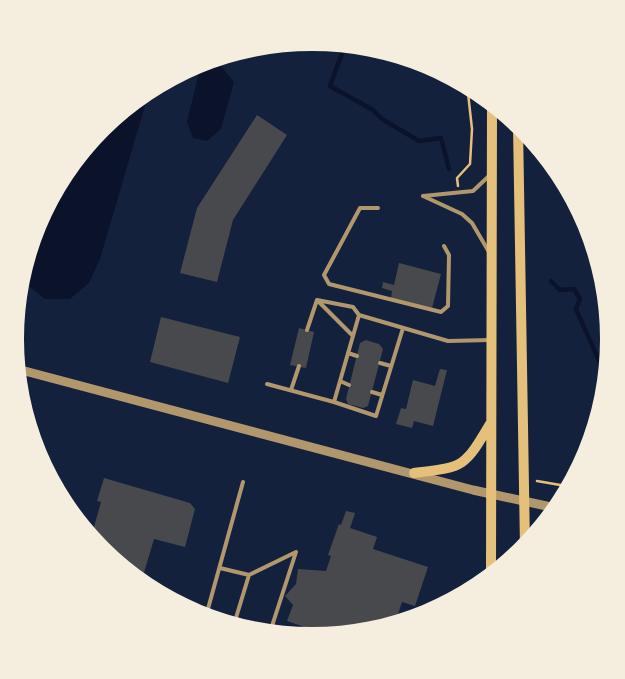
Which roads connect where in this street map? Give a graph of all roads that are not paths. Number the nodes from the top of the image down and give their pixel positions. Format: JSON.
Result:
{"nodes":[{"id":1,"x":492,"y":113,"type":"edge"},
{"id":2,"x":518,"y":136,"type":"edge"},
{"id":3,"x":492,"y":174,"type":"junction"},
{"id":4,"x":378,"y":208,"type":"dead end"},
{"id":5,"x":444,"y":246,"type":"dead end"},
{"id":6,"x":491,"y":255,"type":"junction"},
{"id":7,"x":318,"y":300,"type":"junction"},
{"id":8,"x":359,"y":315,"type":"junction"},
{"id":9,"x":403,"y":328,"type":"junction"},
{"id":10,"x":307,"y":330,"type":"dead end"},
{"id":11,"x":353,"y":336,"type":"junction"},
{"id":12,"x":490,"y":340,"type":"junction"},
{"id":13,"x":348,"y":353,"type":"junction"},
{"id":14,"x":357,"y":356,"type":"dead end"},
{"id":15,"x":380,"y":363,"type":"dead end"},
{"id":16,"x":299,"y":366,"type":"dead end"},
{"id":17,"x":391,"y":366,"type":"junction"},
{"id":18,"x":25,"y":371,"type":"edge"},
{"id":19,"x":340,"y":381,"type":"junction"},
{"id":20,"x":268,"y":384,"type":"dead end"},
{"id":21,"x":350,"y":385,"type":"dead end"},
{"id":22,"x":291,"y":390,"type":"junction"},
{"id":23,"x":372,"y":392,"type":"dead end"},
{"id":24,"x":382,"y":395,"type":"junction"},
{"id":25,"x":334,"y":402,"type":"junction"},
{"id":26,"x":490,"y":423,"type":"junction"},
{"id":27,"x":414,"y":473,"type":"junction"},
{"id":28,"x":243,"y":482,"type":"dead end"},
{"id":29,"x":491,"y":494,"type":"junction"},
{"id":30,"x":525,"y":501,"type":"junction"},
{"id":31,"x":548,"y":507,"type":"edge"},
{"id":32,"x":525,"y":535,"type":"edge"},
{"id":33,"x":491,"y":567,"type":"edge"},
{"id":34,"x":220,"y":568,"type":"junction"},
{"id":35,"x":249,"y":575,"type":"junction"},
{"id":36,"x":208,"y":608,"type":"edge"},
{"id":37,"x":236,"y":618,"type":"edge"},
{"id":38,"x":272,"y":626,"type":"edge"}],
"edges":[{"from":1,"to":3,"type":"main road"},
{"from":2,"to":30,"type":"main road"},
{"from":3,"to":6,"type":"main road"},
{"from":3,"to":6,"type":"lane"},
{"from":4,"to":5,"type":"lane"},
{"from":6,"to":12,"type":"main road"},
{"from":7,"to":8,"type":"lane"},
{"from":7,"to":10,"type":"lane"},
{"from":7,"to":11,"type":"lane"},
{"from":8,"to":9,"type":"lane"},
{"from":8,"to":11,"type":"lane"},
{"from":9,"to":12,"type":"lane"},
{"from":9,"to":17,"type":"lane"},
{"from":11,"to":13,"type":"lane"},
{"from":12,"to":26,"type":"main road"},
{"from":13,"to":14,"type":"lane"},
{"from":13,"to":19,"type":"lane"},
{"from":15,"to":17,"type":"lane"},
{"from":16,"to":22,"type":"lane"},
{"from":17,"to":24,"type":"lane"},
{"from":18,"to":27,"type":"street"},
{"from":19,"to":21,"type":"lane"},
{"from":19,"to":25,"type":"lane"},
{"from":20,"to":22,"type":"lane"},
{"from":22,"to":25,"type":"lane"},
{"from":23,"to":24,"type":"lane"},
{"from":24,"to":25,"type":"lane"},
{"from":26,"to":27,"type":"main road"},
{"from":26,"to":29,"type":"main road"},
{"from":27,"to":29,"type":"street"},
{"from":28,"to":34,"type":"lane"},
{"from":29,"to":30,"type":"street"},
{"from":29,"to":33,"type":"main road"},
{"from":30,"to":31,"type":"street"},
{"from":30,"to":32,"type":"main road"},
{"from":34,"to":35,"type":"lane"},
{"from":34,"to":36,"type":"lane"},
{"from":35,"to":37,"type":"lane"},
{"from":35,"to":38,"type":"lane"}]}
